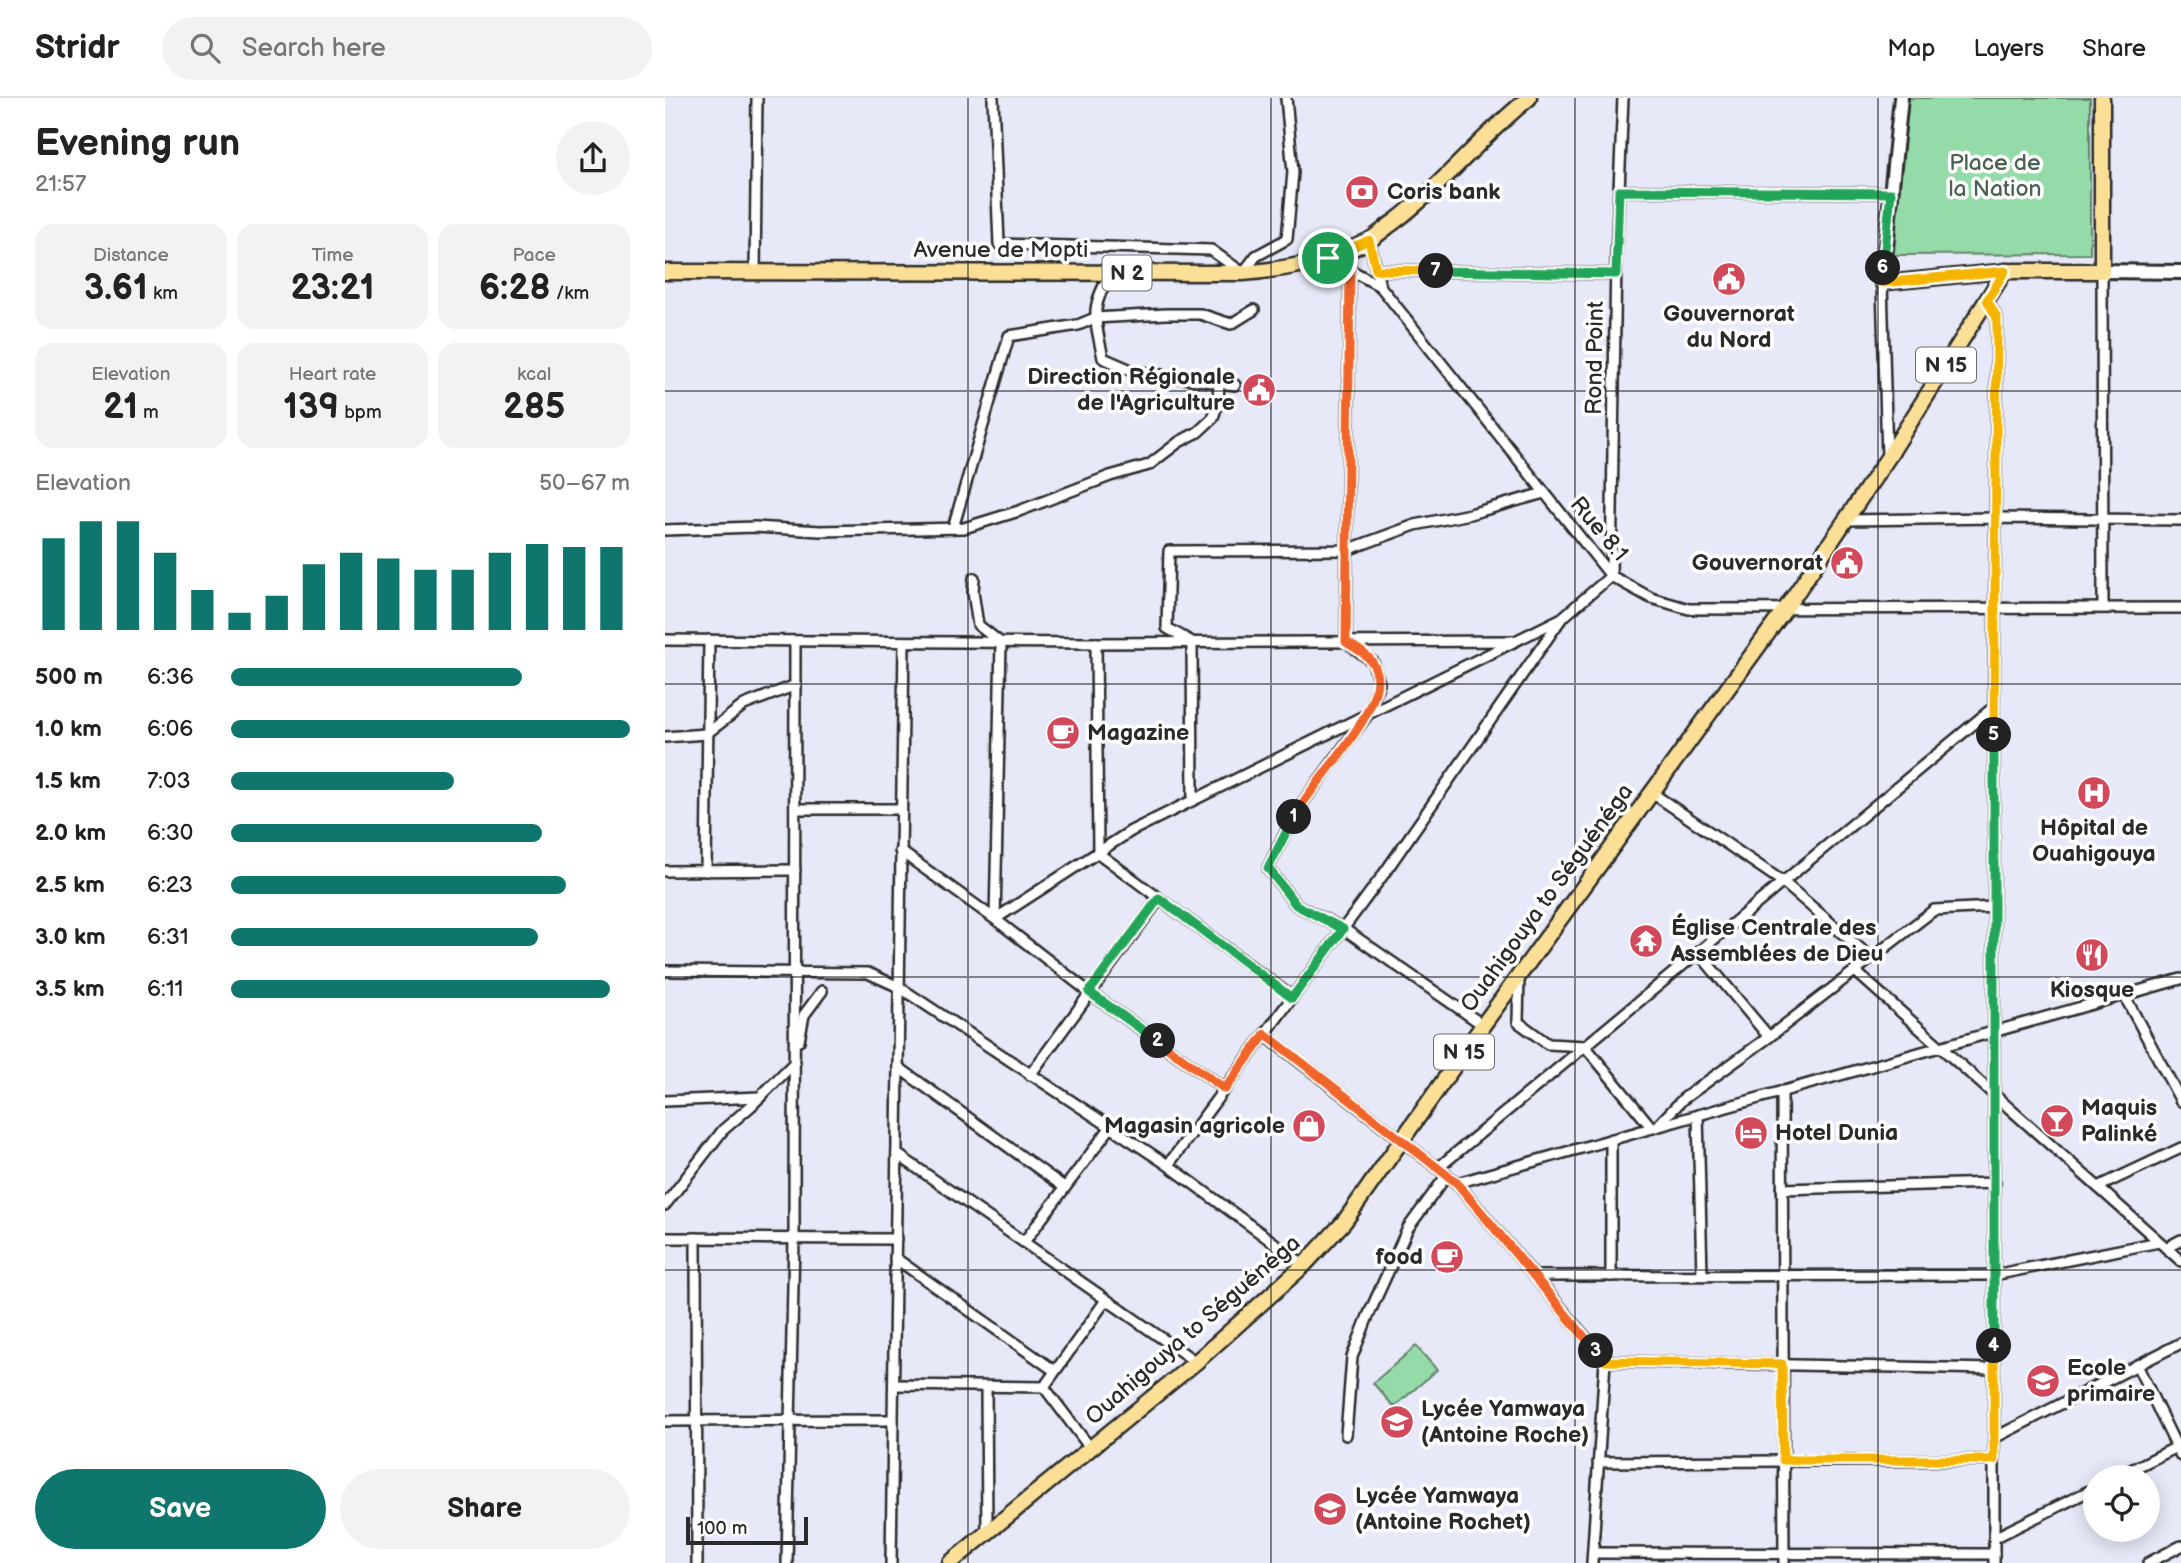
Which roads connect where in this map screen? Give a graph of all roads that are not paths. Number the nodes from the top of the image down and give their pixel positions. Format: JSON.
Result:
{"nodes":[{"id":1,"x":757,"y":98,"type":"edge"},
{"id":2,"x":993,"y":98,"type":"edge"},
{"id":3,"x":1286,"y":98,"type":"edge"},
{"id":4,"x":1529,"y":98,"type":"edge"},
{"id":5,"x":1623,"y":98,"type":"edge"},
{"id":6,"x":1901,"y":98,"type":"edge"},
{"id":7,"x":2102,"y":98,"type":"edge"},
{"id":8,"x":1619,"y":191,"type":"junction"},
{"id":9,"x":1891,"y":193,"type":"junction"},
{"id":10,"x":1369,"y":240,"type":"junction"},
{"id":11,"x":1328,"y":258,"type":"junction"},
{"id":12,"x":1350,"y":270,"type":"junction"},
{"id":13,"x":1376,"y":270,"type":"junction"},
{"id":14,"x":2005,"y":271,"type":"junction"},
{"id":15,"x":2102,"y":271,"type":"junction"},
{"id":16,"x":665,"y":272,"type":"edge"},
{"id":17,"x":755,"y":272,"type":"junction"},
{"id":18,"x":1111,"y":272,"type":"junction"},
{"id":19,"x":2181,"y":272,"type":"edge"},
{"id":20,"x":1243,"y":273,"type":"junction"},
{"id":21,"x":1616,"y":274,"type":"junction"},
{"id":22,"x":1882,"y":283,"type":"junction"},
{"id":23,"x":1380,"y":286,"type":"junction"},
{"id":24,"x":1987,"y":300,"type":"junction"},
{"id":25,"x":1254,"y":310,"type":"dead end"},
{"id":26,"x":1095,"y":318,"type":"junction"},
{"id":27,"x":1219,"y":383,"type":"junction"},
{"id":28,"x":1235,"y":385,"type":"dead end"},
{"id":29,"x":1887,"y":459,"type":"junction"},
{"id":30,"x":1544,"y":493,"type":"junction"},
{"id":31,"x":1996,"y":518,"type":"junction"},
{"id":32,"x":2103,"y":518,"type":"junction"},
{"id":33,"x":1846,"y":520,"type":"junction"},
{"id":34,"x":2181,"y":520,"type":"edge"},
{"id":35,"x":953,"y":528,"type":"junction"},
{"id":36,"x":665,"y":530,"type":"edge"},
{"id":37,"x":1347,"y":550,"type":"junction"},
{"id":38,"x":1611,"y":576,"type":"junction"},
{"id":39,"x":974,"y":578,"type":"dead end"},
{"id":40,"x":2103,"y":607,"type":"junction"},
{"id":41,"x":1786,"y":608,"type":"junction"},
{"id":42,"x":1996,"y":608,"type":"junction"},
{"id":43,"x":2181,"y":608,"type":"edge"},
{"id":44,"x":1562,"y":618,"type":"junction"},
{"id":45,"x":665,"y":640,"type":"edge"},
{"id":46,"x":709,"y":640,"type":"junction"},
{"id":47,"x":1516,"y":640,"type":"junction"},
{"id":48,"x":795,"y":641,"type":"junction"},
{"id":49,"x":904,"y":642,"type":"junction"},
{"id":50,"x":1192,"y":642,"type":"junction"},
{"id":51,"x":1346,"y":642,"type":"junction"},
{"id":52,"x":1001,"y":643,"type":"junction"},
{"id":53,"x":1097,"y":643,"type":"junction"},
{"id":54,"x":796,"y":685,"type":"junction"},
{"id":55,"x":1994,"y":707,"type":"junction"},
{"id":56,"x":1368,"y":714,"type":"junction"},
{"id":57,"x":706,"y":734,"type":"junction"},
{"id":58,"x":665,"y":737,"type":"edge"},
{"id":59,"x":1652,"y":793,"type":"junction"},
{"id":60,"x":1193,"y":800,"type":"junction"},
{"id":61,"x":795,"y":808,"type":"junction"},
{"id":62,"x":901,"y":809,"type":"junction"},
{"id":63,"x":900,"y":851,"type":"junction"},
{"id":64,"x":1098,"y":853,"type":"junction"},
{"id":65,"x":795,"y":870,"type":"junction"},
{"id":66,"x":665,"y":871,"type":"edge"},
{"id":67,"x":706,"y":871,"type":"junction"},
{"id":68,"x":1783,"y":882,"type":"junction"},
{"id":69,"x":1159,"y":898,"type":"junction"},
{"id":70,"x":1994,"y":907,"type":"junction"},
{"id":71,"x":995,"y":919,"type":"junction"},
{"id":72,"x":1343,"y":929,"type":"junction"},
{"id":73,"x":1698,"y":952,"type":"junction"},
{"id":74,"x":1871,"y":958,"type":"junction"},
{"id":75,"x":665,"y":971,"type":"edge"},
{"id":76,"x":1855,"y":971,"type":"junction"},
{"id":77,"x":795,"y":973,"type":"junction"},
{"id":78,"x":1519,"y":976,"type":"junction"},
{"id":79,"x":2181,"y":979,"type":"edge"},
{"id":80,"x":899,"y":987,"type":"junction"},
{"id":81,"x":822,"y":990,"type":"dead end"},
{"id":82,"x":1089,"y":992,"type":"junction"},
{"id":83,"x":2124,"y":995,"type":"junction"},
{"id":84,"x":1292,"y":998,"type":"junction"},
{"id":85,"x":1483,"y":1025,"type":"junction"},
{"id":86,"x":1995,"y":1031,"type":"junction"},
{"id":87,"x":1265,"y":1034,"type":"junction"},
{"id":88,"x":1769,"y":1038,"type":"junction"},
{"id":89,"x":1585,"y":1046,"type":"junction"},
{"id":90,"x":1940,"y":1047,"type":"junction"},
{"id":91,"x":795,"y":1062,"type":"junction"},
{"id":92,"x":898,"y":1067,"type":"junction"},
{"id":93,"x":1030,"y":1074,"type":"junction"},
{"id":94,"x":1225,"y":1089,"type":"junction"},
{"id":95,"x":1783,"y":1091,"type":"junction"},
{"id":96,"x":760,"y":1097,"type":"junction"},
{"id":97,"x":1995,"y":1097,"type":"junction"},
{"id":98,"x":665,"y":1101,"type":"edge"},
{"id":99,"x":2181,"y":1101,"type":"edge"},
{"id":100,"x":1698,"y":1115,"type":"junction"},
{"id":101,"x":1656,"y":1126,"type":"junction"},
{"id":102,"x":1110,"y":1128,"type":"junction"},
{"id":103,"x":1611,"y":1139,"type":"junction"},
{"id":104,"x":1401,"y":1140,"type":"junction"},
{"id":105,"x":2181,"y":1147,"type":"edge"},
{"id":106,"x":897,"y":1154,"type":"junction"},
{"id":107,"x":1168,"y":1166,"type":"junction"},
{"id":108,"x":1438,"y":1168,"type":"junction"},
{"id":109,"x":1447,"y":1175,"type":"junction"},
{"id":110,"x":1457,"y":1183,"type":"junction"},
{"id":111,"x":1995,"y":1183,"type":"junction"},
{"id":112,"x":1065,"y":1187,"type":"junction"},
{"id":113,"x":2098,"y":1188,"type":"junction"},
{"id":114,"x":1782,"y":1189,"type":"junction"},
{"id":115,"x":665,"y":1205,"type":"edge"},
{"id":116,"x":665,"y":1238,"type":"edge"},
{"id":117,"x":696,"y":1238,"type":"junction"},
{"id":118,"x":794,"y":1239,"type":"junction"},
{"id":119,"x":896,"y":1239,"type":"junction"},
{"id":120,"x":2181,"y":1240,"type":"edge"},
{"id":121,"x":1024,"y":1242,"type":"junction"},
{"id":122,"x":2162,"y":1245,"type":"junction"},
{"id":123,"x":895,"y":1258,"type":"junction"},
{"id":124,"x":2181,"y":1261,"type":"edge"},
{"id":125,"x":1304,"y":1265,"type":"junction"},
{"id":126,"x":1781,"y":1274,"type":"junction"},
{"id":127,"x":1702,"y":1275,"type":"junction"},
{"id":128,"x":1994,"y":1275,"type":"junction"},
{"id":129,"x":1535,"y":1276,"type":"junction"},
{"id":130,"x":1611,"y":1276,"type":"junction"},
{"id":131,"x":1107,"y":1300,"type":"junction"},
{"id":132,"x":2181,"y":1343,"type":"edge"},
{"id":133,"x":1605,"y":1361,"type":"junction"},
{"id":134,"x":1196,"y":1362,"type":"junction"},
{"id":135,"x":1782,"y":1364,"type":"junction"},
{"id":136,"x":2137,"y":1365,"type":"junction"},
{"id":137,"x":1994,"y":1369,"type":"junction"},
{"id":138,"x":1055,"y":1371,"type":"junction"},
{"id":139,"x":894,"y":1385,"type":"junction"},
{"id":140,"x":986,"y":1387,"type":"junction"},
{"id":141,"x":1044,"y":1387,"type":"junction"},
{"id":142,"x":894,"y":1420,"type":"junction"},
{"id":143,"x":665,"y":1421,"type":"edge"},
{"id":144,"x":697,"y":1421,"type":"junction"},
{"id":145,"x":790,"y":1421,"type":"junction"},
{"id":146,"x":1346,"y":1435,"type":"dead end"},
{"id":147,"x":1994,"y":1438,"type":"junction"},
{"id":148,"x":1091,"y":1449,"type":"junction"},
{"id":149,"x":2179,"y":1450,"type":"edge"},
{"id":150,"x":1783,"y":1460,"type":"junction"},
{"id":151,"x":1994,"y":1460,"type":"junction"},
{"id":152,"x":1598,"y":1462,"type":"junction"},
{"id":153,"x":2145,"y":1465,"type":"edge"},
{"id":154,"x":2083,"y":1494,"type":"edge"},
{"id":155,"x":987,"y":1533,"type":"junction"},
{"id":156,"x":1994,"y":1538,"type":"junction"},
{"id":157,"x":2181,"y":1546,"type":"edge"},
{"id":158,"x":1592,"y":1558,"type":"edge"},
{"id":159,"x":1784,"y":1558,"type":"edge"},
{"id":160,"x":1994,"y":1559,"type":"edge"},
{"id":161,"x":697,"y":1563,"type":"edge"},
{"id":162,"x":787,"y":1563,"type":"edge"},
{"id":163,"x":891,"y":1563,"type":"edge"},
{"id":164,"x":950,"y":1563,"type":"edge"},
{"id":165,"x":2148,"y":1563,"type":"edge"}],
"edges":[{"from":1,"to":17,"type":"street"},
{"from":2,"to":20,"type":"street"},
{"from":3,"to":20,"type":"street"},
{"from":4,"to":10,"type":"main road","name":"Avenue de Mopti","number":"N 2"},
{"from":5,"to":8,"type":"street","name":"Rond Point"},
{"from":6,"to":9,"type":"main road"},
{"from":7,"to":15,"type":"main road"},
{"from":8,"to":9,"type":"street"},
{"from":8,"to":21,"type":"street","name":"Rond Point"},
{"from":9,"to":22,"type":"main road"},
{"from":10,"to":11,"type":"main road","name":"Avenue de Mopti","number":"N 2"},
{"from":10,"to":13,"type":"street","name":"Rue 8.1"},
{"from":11,"to":12,"type":"street","name":"Rue 8.1"},
{"from":11,"to":20,"type":"main road","name":"Avenue de Mopti","number":"N 2"},
{"from":12,"to":23,"type":"street","name":"Rue 8.1"},
{"from":12,"to":37,"type":"street"},
{"from":13,"to":21,"type":"street"},
{"from":13,"to":23,"type":"street","name":"Rue 8.1"},
{"from":14,"to":15,"type":"main road"},
{"from":14,"to":22,"type":"main road"},
{"from":14,"to":24,"type":"main road","name":"Ouahigouya to Séguénéga","number":"N 15"},
{"from":15,"to":19,"type":"main road"},
{"from":15,"to":32,"type":"street"},
{"from":16,"to":17,"type":"main road","name":"Avenue de Mopti","number":"N 2"},
{"from":17,"to":18,"type":"main road","name":"Avenue de Mopti","number":"N 2"},
{"from":18,"to":20,"type":"main road","name":"Avenue de Mopti","number":"N 2"},
{"from":18,"to":26,"type":"street"},
{"from":21,"to":38,"type":"street","name":"Rond Point"},
{"from":22,"to":29,"type":"street"},
{"from":23,"to":30,"type":"street","name":"Rue 8.1"},
{"from":24,"to":29,"type":"main road","name":"Ouahigouya to Séguénéga","number":"N 15"},
{"from":24,"to":31,"type":"street"},
{"from":25,"to":26,"type":"street"},
{"from":26,"to":27,"type":"street"},
{"from":26,"to":35,"type":"street"},
{"from":27,"to":28,"type":"street"},
{"from":27,"to":35,"type":"street"},
{"from":29,"to":33,"type":"main road","name":"Ouahigouya to Séguénéga","number":"N 15"},
{"from":30,"to":37,"type":"street"},
{"from":30,"to":38,"type":"street","name":"Rue 8.1"},
{"from":31,"to":32,"type":"street"},
{"from":31,"to":33,"type":"street"},
{"from":31,"to":42,"type":"street"},
{"from":32,"to":34,"type":"street"},
{"from":32,"to":40,"type":"street"},
{"from":33,"to":41,"type":"main road","name":"Ouahigouya to Séguénéga","number":"N 15"},
{"from":35,"to":36,"type":"street"},
{"from":37,"to":50,"type":"street"},
{"from":37,"to":51,"type":"street"},
{"from":38,"to":41,"type":"street","name":"Rue 8.1"},
{"from":38,"to":44,"type":"street"},
{"from":39,"to":52,"type":"street"},
{"from":40,"to":42,"type":"street","name":"Rue 8.1"},
{"from":40,"to":43,"type":"street","name":"Rue 8.1"},
{"from":41,"to":42,"type":"street","name":"Rue 8.1"},
{"from":41,"to":59,"type":"main road","name":"Ouahigouya to Séguénéga","number":"N 15"},
{"from":42,"to":55,"type":"street"},
{"from":44,"to":47,"type":"street"},
{"from":44,"to":72,"type":"street"},
{"from":45,"to":46,"type":"street"},
{"from":46,"to":48,"type":"street"},
{"from":46,"to":57,"type":"street"},
{"from":47,"to":51,"type":"street"},
{"from":47,"to":56,"type":"street"},
{"from":48,"to":49,"type":"street"},
{"from":48,"to":54,"type":"street"},
{"from":49,"to":52,"type":"street"},
{"from":49,"to":62,"type":"street"},
{"from":50,"to":51,"type":"street"},
{"from":50,"to":53,"type":"street"},
{"from":50,"to":60,"type":"street"},
{"from":51,"to":56,"type":"street"},
{"from":52,"to":53,"type":"street"},
{"from":52,"to":71,"type":"street"},
{"from":53,"to":64,"type":"street"},
{"from":54,"to":57,"type":"street"},
{"from":54,"to":61,"type":"street"},
{"from":55,"to":68,"type":"street"},
{"from":55,"to":70,"type":"street"},
{"from":56,"to":60,"type":"street"},
{"from":56,"to":72,"type":"street"},
{"from":57,"to":58,"type":"street"},
{"from":57,"to":67,"type":"street"},
{"from":59,"to":68,"type":"street"},
{"from":59,"to":78,"type":"main road","name":"Ouahigouya to Séguénéga","number":"N 15"},
{"from":60,"to":64,"type":"street"},
{"from":61,"to":62,"type":"street"},
{"from":61,"to":65,"type":"street"},
{"from":62,"to":63,"type":"street"},
{"from":63,"to":71,"type":"street"},
{"from":63,"to":80,"type":"street"},
{"from":64,"to":69,"type":"street"},
{"from":64,"to":71,"type":"street"},
{"from":65,"to":67,"type":"street"},
{"from":65,"to":77,"type":"street"},
{"from":66,"to":67,"type":"street"},
{"from":68,"to":73,"type":"street"},
{"from":68,"to":74,"type":"street"},
{"from":69,"to":82,"type":"street"},
{"from":69,"to":84,"type":"street"},
{"from":70,"to":74,"type":"street"},
{"from":70,"to":86,"type":"street"},
{"from":71,"to":82,"type":"street"},
{"from":72,"to":84,"type":"street"},
{"from":72,"to":85,"type":"street"},
{"from":73,"to":88,"type":"street"},
{"from":73,"to":89,"type":"street"},
{"from":74,"to":76,"type":"street"},
{"from":75,"to":77,"type":"street"},
{"from":76,"to":88,"type":"street"},
{"from":76,"to":90,"type":"street"},
{"from":77,"to":80,"type":"street"},
{"from":77,"to":91,"type":"street"},
{"from":78,"to":85,"type":"main road","name":"Ouahigouya to Séguénéga","number":"N 15"},
{"from":78,"to":89,"type":"street"},
{"from":79,"to":83,"type":"street"},
{"from":80,"to":92,"type":"street"},
{"from":80,"to":93,"type":"street"},
{"from":81,"to":91,"type":"street"},
{"from":82,"to":93,"type":"street"},
{"from":82,"to":94,"type":"street"},
{"from":83,"to":86,"type":"street"},
{"from":83,"to":99,"type":"street"},
{"from":84,"to":87,"type":"street"},
{"from":85,"to":104,"type":"main road","name":"Ouahigouya to Séguénéga","number":"N 15"},
{"from":86,"to":90,"type":"street"},
{"from":86,"to":97,"type":"street"},
{"from":87,"to":94,"type":"street"},
{"from":87,"to":104,"type":"street"},
{"from":88,"to":101,"type":"street"},
{"from":89,"to":101,"type":"street"},
{"from":89,"to":108,"type":"street"},
{"from":90,"to":95,"type":"street"},
{"from":90,"to":97,"type":"street"},
{"from":91,"to":96,"type":"street"},
{"from":91,"to":118,"type":"street"},
{"from":92,"to":106,"type":"street"},
{"from":92,"to":112,"type":"street"},
{"from":93,"to":102,"type":"street"},
{"from":94,"to":107,"type":"street"},
{"from":95,"to":100,"type":"street"},
{"from":95,"to":114,"type":"street"},
{"from":96,"to":98,"type":"street"},
{"from":96,"to":115,"type":"street"},
{"from":97,"to":111,"type":"street"},
{"from":97,"to":113,"type":"street"},
{"from":100,"to":101,"type":"street"},
{"from":100,"to":127,"type":"street"},
{"from":101,"to":103,"type":"street"},
{"from":102,"to":107,"type":"street"},
{"from":102,"to":112,"type":"street"},
{"from":103,"to":110,"type":"street"},
{"from":103,"to":130,"type":"street"},
{"from":104,"to":108,"type":"street"},
{"from":104,"to":125,"type":"main road","name":"Ouahigouya to Séguénéga","number":"N 15"},
{"from":105,"to":113,"type":"street"},
{"from":106,"to":119,"type":"street"},
{"from":106,"to":121,"type":"street"},
{"from":107,"to":125,"type":"street"},
{"from":108,"to":109,"type":"street"},
{"from":109,"to":110,"type":"street"},
{"from":109,"to":146,"type":"street"},
{"from":110,"to":129,"type":"street"},
{"from":111,"to":114,"type":"street"},
{"from":111,"to":128,"type":"street"},
{"from":112,"to":121,"type":"street"},
{"from":113,"to":122,"type":"street"},
{"from":114,"to":126,"type":"street"},
{"from":116,"to":117,"type":"street"},
{"from":117,"to":118,"type":"street"},
{"from":117,"to":144,"type":"street"},
{"from":118,"to":119,"type":"street"},
{"from":118,"to":145,"type":"street"},
{"from":119,"to":123,"type":"street"},
{"from":120,"to":122,"type":"street"},
{"from":121,"to":131,"type":"street"},
{"from":122,"to":124,"type":"street"},
{"from":122,"to":128,"type":"street"},
{"from":123,"to":138,"type":"street"},
{"from":123,"to":139,"type":"street"},
{"from":125,"to":134,"type":"main road","name":"Ouahigouya to Séguénéga","number":"N 15"},
{"from":126,"to":127,"type":"street"},
{"from":126,"to":128,"type":"street"},
{"from":126,"to":135,"type":"street"},
{"from":127,"to":130,"type":"street"},
{"from":128,"to":137,"type":"street"},
{"from":129,"to":130,"type":"street"},
{"from":129,"to":133,"type":"street"},
{"from":131,"to":134,"type":"street"},
{"from":131,"to":138,"type":"street"},
{"from":132,"to":136,"type":"street"},
{"from":133,"to":135,"type":"street"},
{"from":133,"to":152,"type":"street"},
{"from":134,"to":148,"type":"main road","name":"Ouahigouya to Séguénéga","number":"N 15"},
{"from":135,"to":137,"type":"street"},
{"from":135,"to":150,"type":"street"},
{"from":136,"to":147,"type":"street"},
{"from":136,"to":149,"type":"street"},
{"from":137,"to":147,"type":"street"},
{"from":138,"to":141,"type":"street"},
{"from":139,"to":140,"type":"street"},
{"from":139,"to":142,"type":"street"},
{"from":140,"to":141,"type":"street"},
{"from":140,"to":155,"type":"street"},
{"from":141,"to":148,"type":"street"},
{"from":142,"to":145,"type":"street"},
{"from":142,"to":163,"type":"street"},
{"from":143,"to":144,"type":"street"},
{"from":144,"to":145,"type":"street"},
{"from":144,"to":161,"type":"street"},
{"from":145,"to":162,"type":"street"},
{"from":147,"to":151,"type":"street"},
{"from":148,"to":155,"type":"main road","name":"Ouahigouya to Séguénéga","number":"N 15"},
{"from":149,"to":153,"type":"street"},
{"from":150,"to":151,"type":"street"},
{"from":150,"to":152,"type":"street"},
{"from":150,"to":159,"type":"street"},
{"from":151,"to":156,"type":"street"},
{"from":152,"to":158,"type":"street"},
{"from":154,"to":156,"type":"street"},
{"from":155,"to":164,"type":"main road","name":"Ouahigouya to Séguénéga","number":"N 15"},
{"from":156,"to":160,"type":"street"},
{"from":157,"to":165,"type":"street"},
{"from":158,"to":159,"type":"street"},
{"from":159,"to":160,"type":"street"}]}
